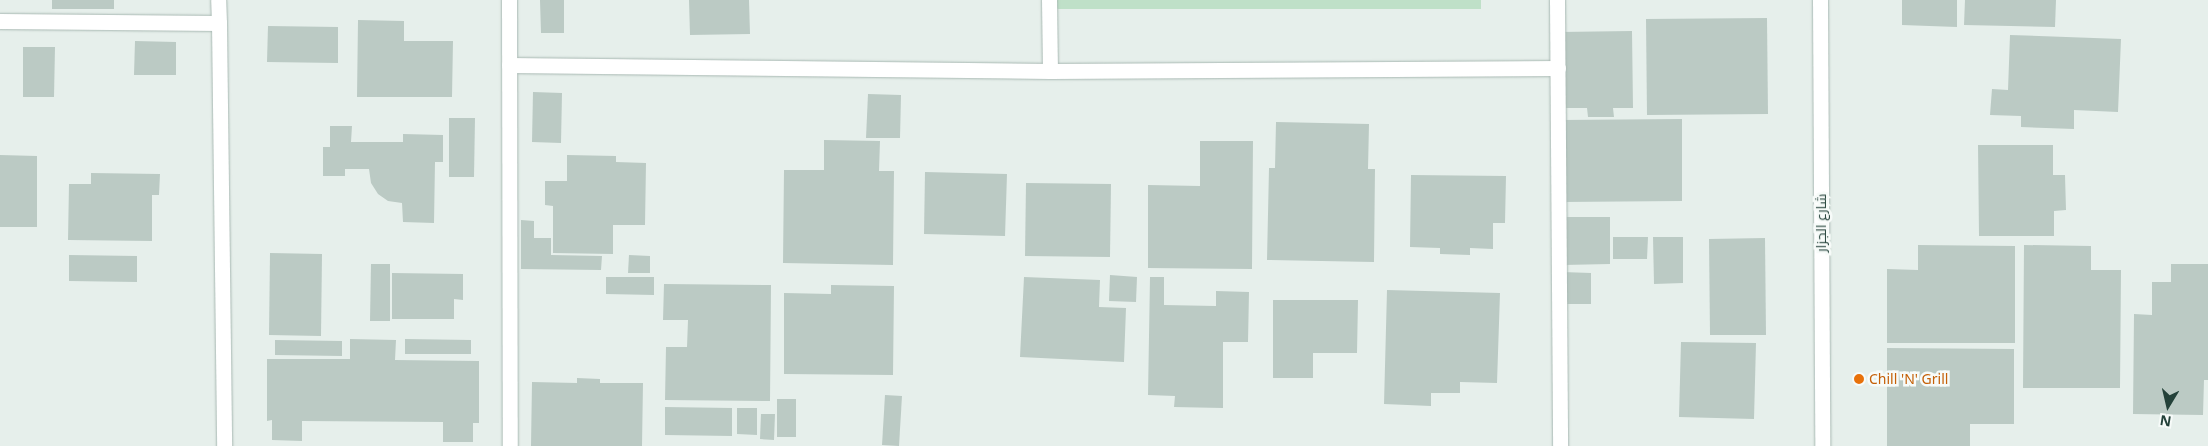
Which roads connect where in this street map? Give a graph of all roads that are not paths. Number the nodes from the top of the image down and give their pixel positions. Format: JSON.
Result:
{"nodes":[{"id":1,"x":218,"y":0,"type":"edge"},
{"id":2,"x":509,"y":0,"type":"edge"},
{"id":3,"x":1049,"y":0,"type":"edge"},
{"id":4,"x":1557,"y":0,"type":"edge"},
{"id":5,"x":1820,"y":0,"type":"edge"},
{"id":6,"x":0,"y":21,"type":"edge"},
{"id":7,"x":218,"y":22,"type":"junction"},
{"id":8,"x":509,"y":65,"type":"junction"},
{"id":9,"x":1558,"y":68,"type":"junction"},
{"id":10,"x":1050,"y":71,"type":"junction"},
{"id":11,"x":224,"y":446,"type":"edge"},
{"id":12,"x":510,"y":446,"type":"edge"},
{"id":13,"x":1560,"y":446,"type":"edge"},
{"id":14,"x":1822,"y":446,"type":"edge"}],
"edges":[{"from":1,"to":7,"type":"street"},
{"from":2,"to":8,"type":"street"},
{"from":3,"to":10,"type":"street"},
{"from":4,"to":9,"type":"street"},
{"from":5,"to":14,"type":"street","name":"شارع الجزار"},
{"from":6,"to":7,"type":"street"},
{"from":7,"to":11,"type":"street"},
{"from":8,"to":10,"type":"street"},
{"from":8,"to":12,"type":"street"},
{"from":9,"to":10,"type":"street"},
{"from":9,"to":13,"type":"street"}]}
